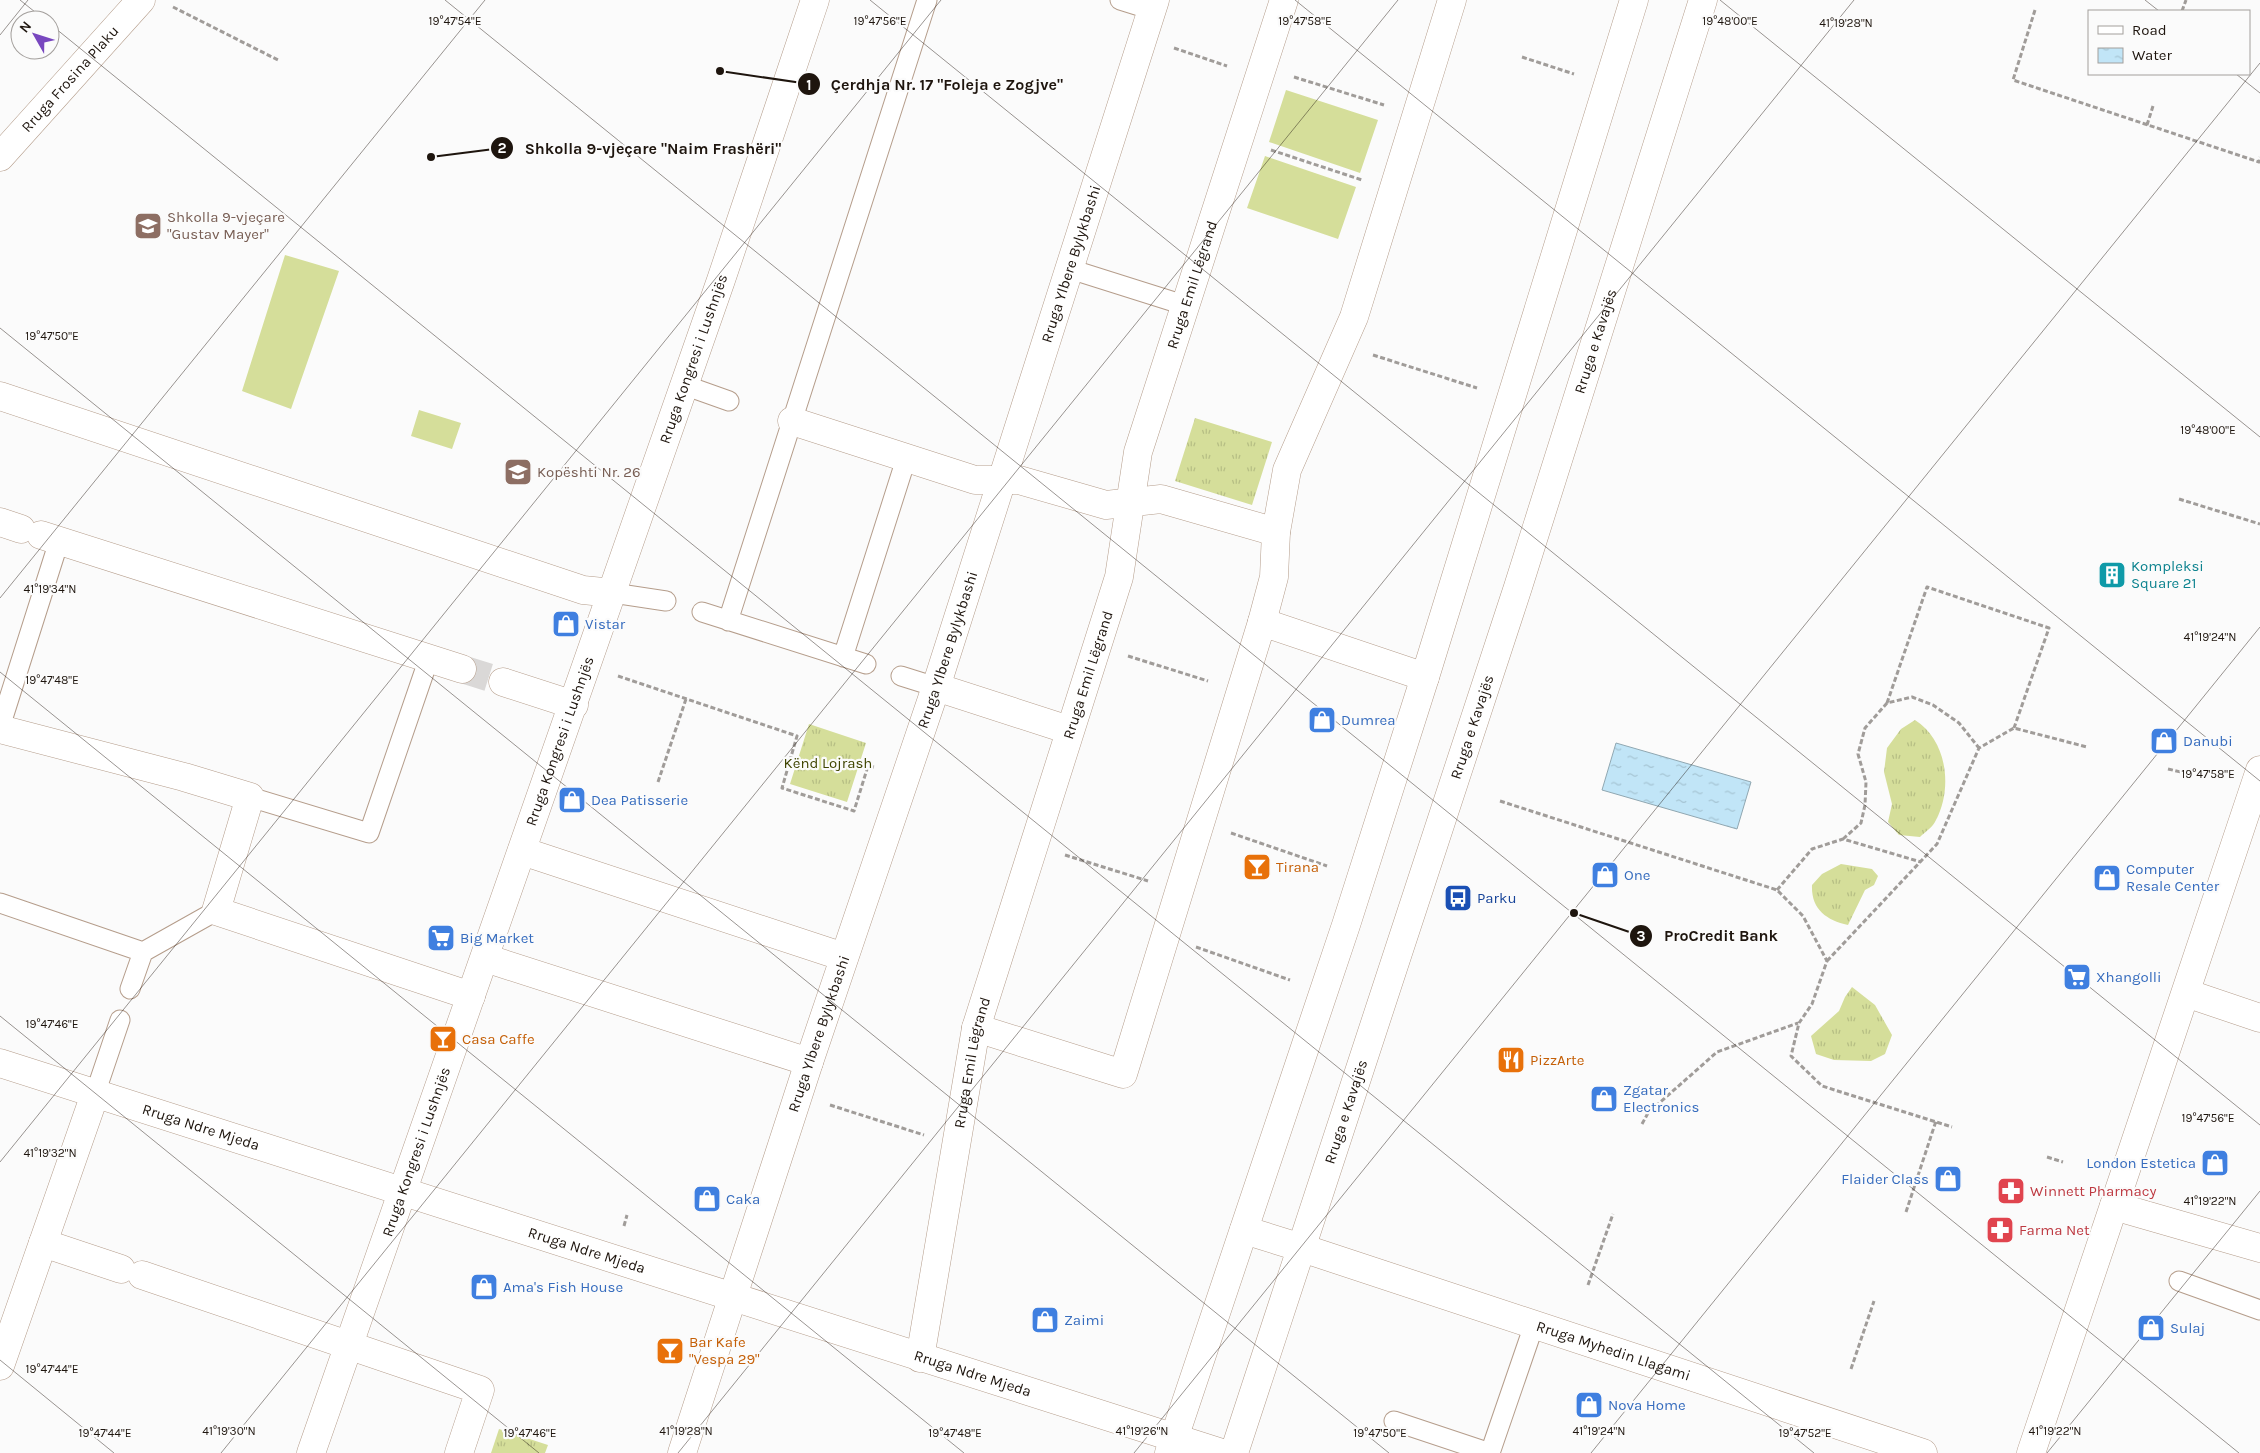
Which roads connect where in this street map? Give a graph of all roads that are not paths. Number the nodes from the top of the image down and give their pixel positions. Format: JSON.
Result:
{"nodes":[{"id":1,"x":141,"y":0,"type":"edge"},
{"id":2,"x":815,"y":0,"type":"edge"},
{"id":3,"x":927,"y":0,"type":"edge"},
{"id":4,"x":1120,"y":0,"type":"edge"},
{"id":5,"x":1284,"y":0,"type":"edge"},
{"id":6,"x":1452,"y":0,"type":"edge"},
{"id":7,"x":1634,"y":0,"type":"edge"},
{"id":8,"x":1703,"y":0,"type":"edge"},
{"id":9,"x":1154,"y":5,"type":"edge"},
{"id":10,"x":0,"y":157,"type":"edge"},
{"id":11,"x":1070,"y":269,"type":"junction"},
{"id":12,"x":1184,"y":305,"type":"junction"},
{"id":13,"x":684,"y":386,"type":"junction"},
{"id":14,"x":0,"y":396,"type":"edge"},
{"id":15,"x":729,"y":401,"type":"dead end"},
{"id":16,"x":785,"y":419,"type":"junction"},
{"id":17,"x":906,"y":459,"type":"junction"},
{"id":18,"x":1003,"y":479,"type":"junction"},
{"id":19,"x":1130,"y":502,"type":"junction"},
{"id":20,"x":31,"y":532,"type":"edge"},
{"id":21,"x":1276,"y":532,"type":"junction"},
{"id":22,"x":613,"y":593,"type":"junction"},
{"id":23,"x":666,"y":601,"type":"dead end"},
{"id":24,"x":702,"y":612,"type":"dead end"},
{"id":25,"x":728,"y":620,"type":"junction"},
{"id":26,"x":1262,"y":622,"type":"junction"},
{"id":27,"x":843,"y":657,"type":"junction"},
{"id":28,"x":429,"y":658,"type":"junction"},
{"id":29,"x":866,"y":664,"type":"dead end"},
{"id":30,"x":462,"y":669,"type":"tunnel mouth"},
{"id":31,"x":902,"y":676,"type":"dead end"},
{"id":32,"x":1425,"y":677,"type":"junction"},
{"id":33,"x":502,"y":682,"type":"tunnel mouth"},
{"id":34,"x":936,"y":687,"type":"junction"},
{"id":35,"x":574,"y":705,"type":"junction"},
{"id":36,"x":0,"y":728,"type":"edge"},
{"id":37,"x":1069,"y":730,"type":"junction"},
{"id":38,"x":2260,"y":770,"type":"edge"},
{"id":39,"x":250,"y":797,"type":"junction"},
{"id":40,"x":522,"y":851,"type":"junction"},
{"id":41,"x":0,"y":903,"type":"edge"},
{"id":42,"x":216,"y":911,"type":"junction"},
{"id":43,"x":143,"y":952,"type":"junction"},
{"id":44,"x":844,"y":956,"type":"junction"},
{"id":45,"x":485,"y":958,"type":"junction"},
{"id":46,"x":130,"y":989,"type":"dead end"},
{"id":47,"x":2186,"y":993,"type":"junction"},
{"id":48,"x":471,"y":996,"type":"junction"},
{"id":49,"x":2260,"y":1018,"type":"edge"},
{"id":50,"x":120,"y":1020,"type":"dead end"},
{"id":51,"x":976,"y":1028,"type":"junction"},
{"id":52,"x":809,"y":1062,"type":"junction"},
{"id":53,"x":0,"y":1063,"type":"edge"},
{"id":54,"x":96,"y":1094,"type":"junction"},
{"id":55,"x":403,"y":1192,"type":"junction"},
{"id":56,"x":2114,"y":1206,"type":"junction"},
{"id":57,"x":1244,"y":1230,"type":"junction"},
{"id":58,"x":43,"y":1243,"type":"junction"},
{"id":59,"x":1302,"y":1248,"type":"junction"},
{"id":60,"x":2260,"y":1248,"type":"edge"},
{"id":61,"x":2179,"y":1281,"type":"dead end"},
{"id":62,"x":733,"y":1298,"type":"junction"},
{"id":63,"x":2260,"y":1310,"type":"edge"},
{"id":64,"x":1534,"y":1325,"type":"junction"},
{"id":65,"x":349,"y":1346,"type":"junction"},
{"id":66,"x":920,"y":1358,"type":"junction"},
{"id":67,"x":0,"y":1366,"type":"edge"},
{"id":68,"x":1394,"y":1422,"type":"dead end"},
{"id":69,"x":1172,"y":1445,"type":"edge"},
{"id":70,"x":311,"y":1453,"type":"edge"},
{"id":71,"x":460,"y":1453,"type":"edge"},
{"id":72,"x":682,"y":1453,"type":"edge"},
{"id":73,"x":1222,"y":1453,"type":"edge"},
{"id":74,"x":1234,"y":1453,"type":"edge"},
{"id":75,"x":1923,"y":1453,"type":"edge"},
{"id":76,"x":2031,"y":1453,"type":"edge"}],
"edges":[{"from":1,"to":10,"type":"street","name":"Rruga Frosina Plaku"},
{"from":2,"to":13,"type":"street","name":"Rruga Kongresi i Lushnjës"},
{"from":3,"to":16,"type":"lane"},
{"from":4,"to":9,"type":"lane"},
{"from":5,"to":12,"type":"street","name":"Rruga Emil Lëgrand"},
{"from":6,"to":21,"type":"street"},
{"from":7,"to":32,"type":"street"},
{"from":8,"to":59,"type":"street","name":"Rruga e Kavajës"},
{"from":9,"to":11,"type":"street","name":"Rruga Ylbere Bylykbashi"},
{"from":11,"to":12,"type":"lane"},
{"from":11,"to":18,"type":"street","name":"Rruga Ylbere Bylykbashi"},
{"from":12,"to":19,"type":"street","name":"Rruga Emil Lëgrand"},
{"from":13,"to":15,"type":"lane"},
{"from":13,"to":22,"type":"street","name":"Rruga Kongresi i Lushnjës"},
{"from":14,"to":22,"type":"street"},
{"from":16,"to":17,"type":"street"},
{"from":16,"to":25,"type":"lane"},
{"from":17,"to":18,"type":"street"},
{"from":17,"to":27,"type":"lane"},
{"from":18,"to":19,"type":"street"},
{"from":18,"to":34,"type":"street","name":"Rruga Ylbere Bylykbashi"},
{"from":19,"to":21,"type":"street"},
{"from":19,"to":37,"type":"street","name":"Rruga Emil Lëgrand"},
{"from":20,"to":28,"type":"street"},
{"from":20,"to":36,"type":"lane"},
{"from":21,"to":26,"type":"street"},
{"from":22,"to":23,"type":"lane"},
{"from":22,"to":35,"type":"street","name":"Rruga Kongresi i Lushnjës"},
{"from":24,"to":25,"type":"lane"},
{"from":25,"to":27,"type":"lane"},
{"from":26,"to":32,"type":"street"},
{"from":26,"to":51,"type":"street"},
{"from":27,"to":29,"type":"lane"},
{"from":28,"to":30,"type":"street"},
{"from":28,"to":39,"type":"lane"},
{"from":31,"to":34,"type":"lane"},
{"from":32,"to":57,"type":"street"},
{"from":33,"to":35,"type":"street"},
{"from":34,"to":37,"type":"street"},
{"from":34,"to":44,"type":"street","name":"Rruga Ylbere Bylykbashi"},
{"from":35,"to":40,"type":"street","name":"Rruga Kongresi i Lushnjës"},
{"from":36,"to":39,"type":"street"},
{"from":37,"to":51,"type":"street","name":"Rruga Emil Lëgrand"},
{"from":38,"to":47,"type":"street"},
{"from":39,"to":42,"type":"street"},
{"from":40,"to":44,"type":"street"},
{"from":40,"to":45,"type":"street","name":"Rruga Kongresi i Lushnjës"},
{"from":41,"to":43,"type":"lane"},
{"from":42,"to":43,"type":"lane"},
{"from":42,"to":48,"type":"street"},
{"from":43,"to":46,"type":"lane"},
{"from":44,"to":52,"type":"street","name":"Rruga Ylbere Bylykbashi"},
{"from":45,"to":48,"type":"street","name":"Rruga Kongresi i Lushnjës"},
{"from":45,"to":52,"type":"street"},
{"from":47,"to":49,"type":"street"},
{"from":47,"to":56,"type":"street"},
{"from":48,"to":55,"type":"street","name":"Rruga Kongresi i Lushnjës"},
{"from":50,"to":54,"type":"lane"},
{"from":51,"to":66,"type":"street","name":"Rruga Emil Lëgrand"},
{"from":52,"to":62,"type":"street","name":"Rruga Ylbere Bylykbashi"},
{"from":53,"to":54,"type":"street","name":"Rruga Ndre Mjeda"},
{"from":54,"to":55,"type":"street","name":"Rruga Ndre Mjeda"},
{"from":54,"to":58,"type":"street"},
{"from":55,"to":62,"type":"street","name":"Rruga Ndre Mjeda"},
{"from":55,"to":65,"type":"street","name":"Rruga Kongresi i Lushnjës"},
{"from":56,"to":60,"type":"street"},
{"from":56,"to":76,"type":"street"},
{"from":57,"to":59,"type":"street","name":"Rruga Myhedin Llagami"},
{"from":57,"to":69,"type":"street"},
{"from":58,"to":65,"type":"street"},
{"from":58,"to":67,"type":"street"},
{"from":59,"to":64,"type":"street","name":"Rruga Myhedin Llagami"},
{"from":59,"to":74,"type":"street","name":"Rruga e Kavajës"},
{"from":61,"to":63,"type":"lane"},
{"from":62,"to":66,"type":"street","name":"Rruga Ndre Mjeda"},
{"from":62,"to":72,"type":"street","name":"Rruga Ylbere Bylykbashi"},
{"from":64,"to":68,"type":"lane"},
{"from":64,"to":75,"type":"street","name":"Rruga Myhedin Llagami"},
{"from":65,"to":70,"type":"street","name":"Rruga Kongresi i Lushnjës"},
{"from":65,"to":71,"type":"street"},
{"from":66,"to":69,"type":"street","name":"Rruga Ndre Mjeda"},
{"from":69,"to":73,"type":"street","name":"Rruga Ndre Mjeda"}]}
